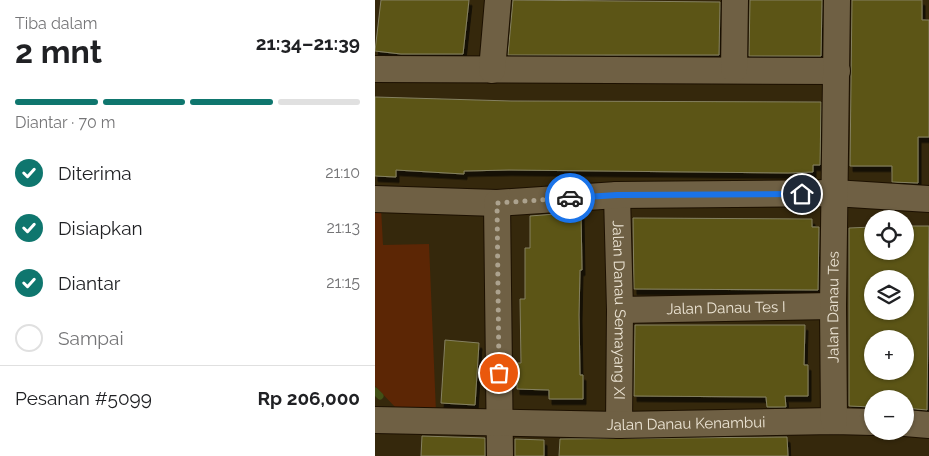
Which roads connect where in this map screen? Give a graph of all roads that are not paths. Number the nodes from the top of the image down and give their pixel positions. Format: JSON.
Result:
{"nodes":[{"id":1,"x":497,"y":0,"type":"edge"},
{"id":2,"x":735,"y":0,"type":"edge"},
{"id":3,"x":837,"y":0,"type":"edge"},
{"id":4,"x":375,"y":69,"type":"edge"},
{"id":5,"x":734,"y":69,"type":"junction"},
{"id":6,"x":493,"y":70,"type":"junction"},
{"id":7,"x":837,"y":71,"type":"junction"},
{"id":8,"x":834,"y":193,"type":"junction"},
{"id":9,"x":617,"y":195,"type":"junction"},
{"id":10,"x":929,"y":199,"type":"edge"},
{"id":11,"x":375,"y":200,"type":"edge"},
{"id":12,"x":497,"y":203,"type":"junction"},
{"id":13,"x":833,"y":306,"type":"junction"},
{"id":14,"x":620,"y":310,"type":"junction"},
{"id":15,"x":380,"y":415,"type":"edge"},
{"id":16,"x":834,"y":420,"type":"junction"},
{"id":17,"x":864,"y":422,"type":"edge"},
{"id":18,"x":499,"y":423,"type":"junction"},
{"id":19,"x":914,"y":424,"type":"edge"},
{"id":20,"x":929,"y":424,"type":"edge"},
{"id":21,"x":619,"y":425,"type":"junction"},
{"id":22,"x":500,"y":456,"type":"edge"}],
"edges":[{"from":1,"to":6,"type":"street"},
{"from":2,"to":5,"type":"street"},
{"from":3,"to":7,"type":"street","name":"Jalan Danau Tes"},
{"from":4,"to":6,"type":"street"},
{"from":5,"to":6,"type":"street"},
{"from":5,"to":7,"type":"street"},
{"from":7,"to":8,"type":"street","name":"Jalan Danau Tes"},
{"from":8,"to":9,"type":"street"},
{"from":8,"to":10,"type":"street"},
{"from":8,"to":13,"type":"street","name":"Jalan Danau Tes"},
{"from":9,"to":12,"type":"street"},
{"from":9,"to":14,"type":"street","name":"Jalan Danau Semayang XI"},
{"from":11,"to":12,"type":"street"},
{"from":12,"to":18,"type":"street"},
{"from":13,"to":14,"type":"street","name":"Jalan Danau Tes I"},
{"from":13,"to":16,"type":"street","name":"Jalan Danau Tes"},
{"from":14,"to":21,"type":"street","name":"Jalan Danau Semayang XI"},
{"from":15,"to":18,"type":"street","name":"Jalan Danau Kenambui"},
{"from":16,"to":17,"type":"street","name":"Jalan Danau Kenambui"},
{"from":16,"to":21,"type":"street","name":"Jalan Danau Kenambui"},
{"from":18,"to":21,"type":"street","name":"Jalan Danau Kenambui"},
{"from":18,"to":22,"type":"street"},
{"from":19,"to":20,"type":"street"}]}
